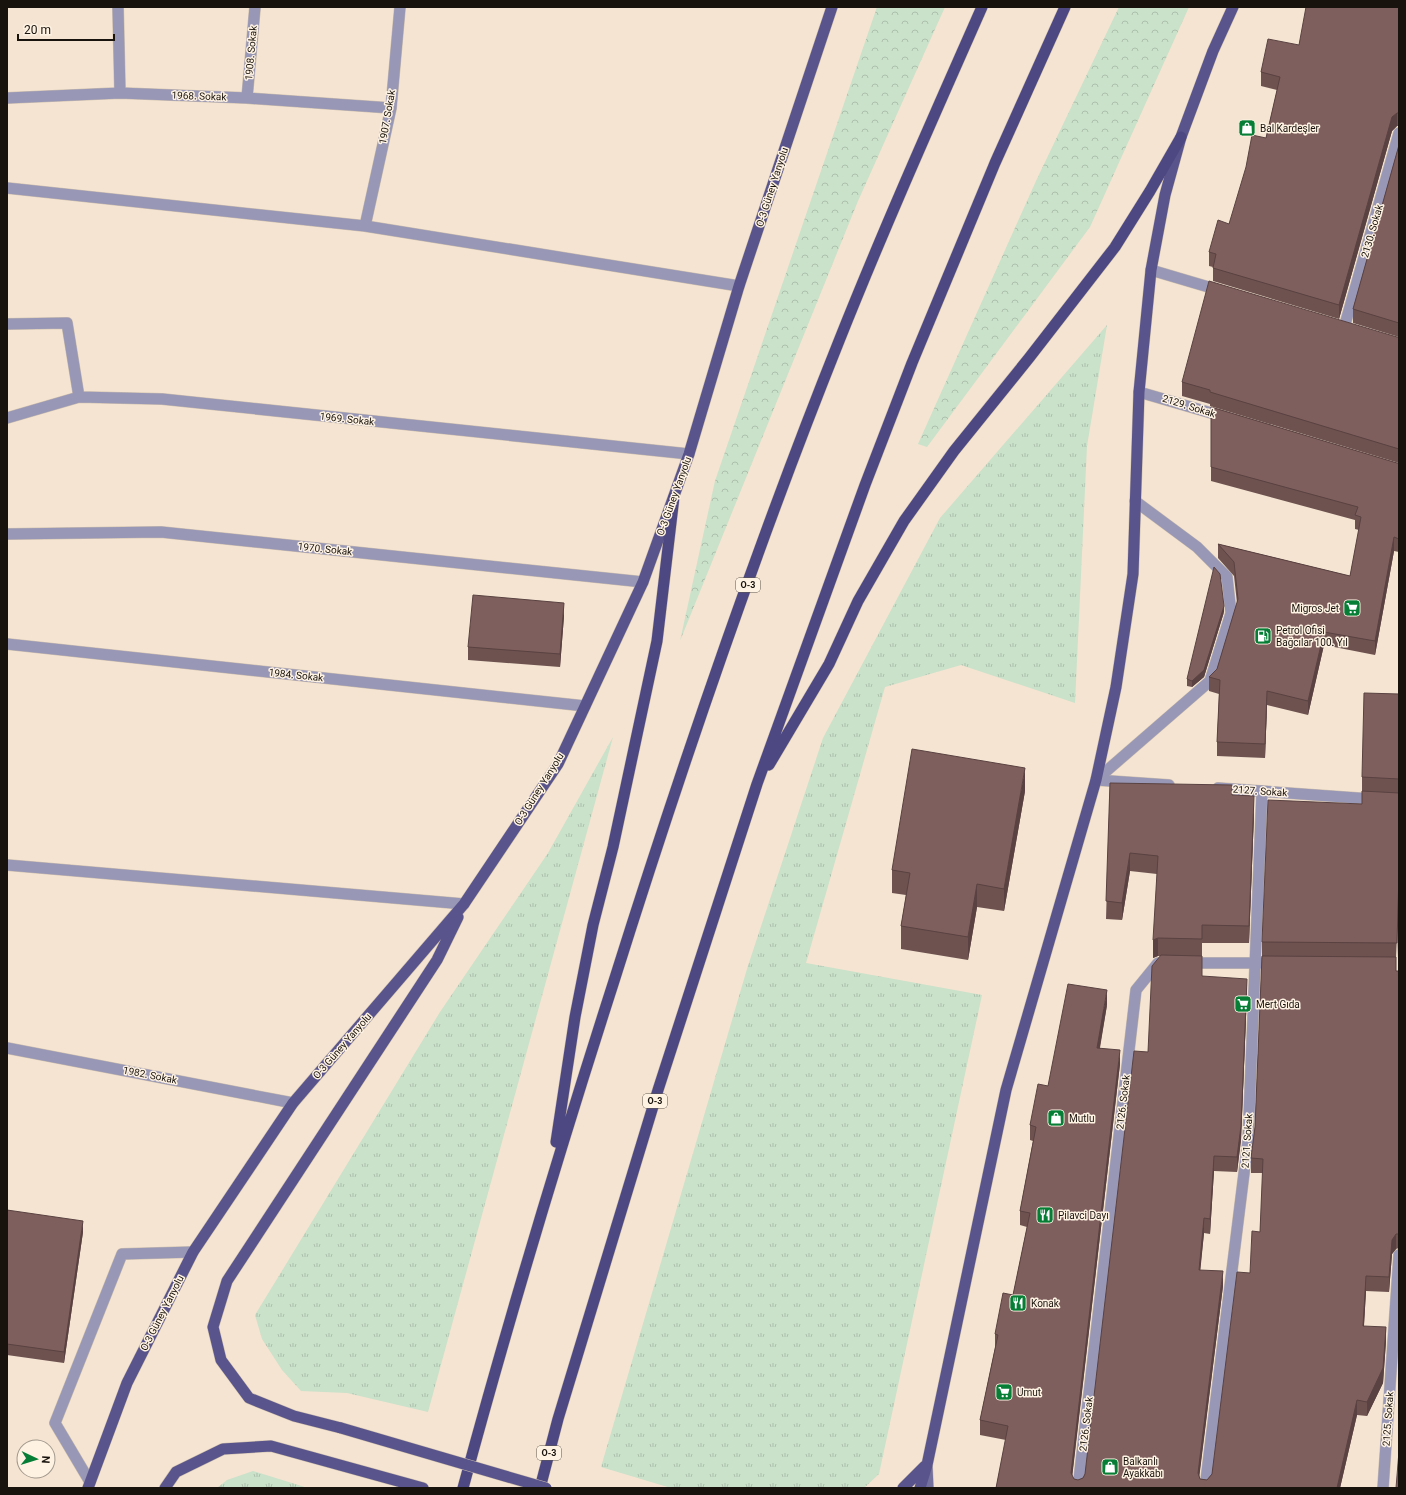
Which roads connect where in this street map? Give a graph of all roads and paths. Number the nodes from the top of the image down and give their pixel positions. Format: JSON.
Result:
{"nodes":[{"id":1,"x":118,"y":7,"type":"edge"},
{"id":2,"x":255,"y":7,"type":"edge"},
{"id":3,"x":400,"y":7,"type":"edge"},
{"id":4,"x":832,"y":7,"type":"edge"},
{"id":5,"x":982,"y":7,"type":"edge"},
{"id":6,"x":1065,"y":7,"type":"edge"},
{"id":7,"x":1233,"y":7,"type":"edge"},
{"id":8,"x":120,"y":93,"type":"junction"},
{"id":9,"x":7,"y":98,"type":"edge"},
{"id":10,"x":247,"y":98,"type":"junction"},
{"id":11,"x":391,"y":108,"type":"junction"},
{"id":12,"x":1399,"y":134,"type":"edge"},
{"id":13,"x":1181,"y":137,"type":"junction"},
{"id":14,"x":7,"y":188,"type":"edge"},
{"id":15,"x":365,"y":226,"type":"junction"},
{"id":16,"x":1151,"y":270,"type":"junction"},
{"id":17,"x":739,"y":286,"type":"junction"},
{"id":18,"x":1233,"y":294,"type":"edge"},
{"id":19,"x":7,"y":324,"type":"edge"},
{"id":20,"x":1358,"y":332,"type":"edge"},
{"id":21,"x":1140,"y":392,"type":"junction"},
{"id":22,"x":78,"y":397,"type":"junction"},
{"id":23,"x":7,"y":418,"type":"edge"},
{"id":24,"x":1238,"y":421,"type":"edge"},
{"id":25,"x":689,"y":454,"type":"junction"},
{"id":26,"x":674,"y":497,"type":"junction"},
{"id":27,"x":1135,"y":501,"type":"junction"},
{"id":28,"x":7,"y":534,"type":"edge"},
{"id":29,"x":643,"y":582,"type":"junction"},
{"id":30,"x":7,"y":644,"type":"edge"},
{"id":31,"x":585,"y":706,"type":"junction"},
{"id":32,"x":1096,"y":780,"type":"junction"},
{"id":33,"x":757,"y":784,"type":"junction"},
{"id":34,"x":1183,"y":786,"type":"edge"},
{"id":35,"x":1207,"y":787,"type":"edge"},
{"id":36,"x":1262,"y":791,"type":"junction"},
{"id":37,"x":1399,"y":800,"type":"edge"},
{"id":38,"x":7,"y":865,"type":"edge"},
{"id":39,"x":464,"y":904,"type":"junction"},
{"id":40,"x":1254,"y":963,"type":"junction"},
{"id":41,"x":1285,"y":963,"type":"edge"},
{"id":42,"x":7,"y":1048,"type":"edge"},
{"id":43,"x":293,"y":1103,"type":"junction"},
{"id":44,"x":551,"y":1177,"type":"junction"},
{"id":45,"x":193,"y":1252,"type":"junction"},
{"id":46,"x":1399,"y":1255,"type":"edge"},
{"id":47,"x":1396,"y":1323,"type":"edge"},
{"id":48,"x":927,"y":1465,"type":"junction"},
{"id":49,"x":89,"y":1485,"type":"edge"},
{"id":50,"x":165,"y":1488,"type":"edge"},
{"id":51,"x":423,"y":1488,"type":"edge"},
{"id":52,"x":463,"y":1488,"type":"edge"},
{"id":53,"x":540,"y":1488,"type":"edge"},
{"id":54,"x":546,"y":1488,"type":"edge"},
{"id":55,"x":903,"y":1488,"type":"edge"},
{"id":56,"x":920,"y":1488,"type":"edge"},
{"id":57,"x":928,"y":1488,"type":"edge"},
{"id":58,"x":1078,"y":1488,"type":"edge"},
{"id":59,"x":1205,"y":1488,"type":"edge"},
{"id":60,"x":1383,"y":1488,"type":"edge"}],
"edges":[{"from":1,"to":8,"type":"street"},
{"from":2,"to":10,"type":"street","name":"1908. Sokak"},
{"from":3,"to":11,"type":"street","name":"1907. Sokak"},
{"from":4,"to":17,"type":"main road","name":"O-3 Güney Yanyolu"},
{"from":5,"to":44,"type":"highway","number":"O-3"},
{"from":6,"to":33,"type":"highway","number":"O-3"},
{"from":7,"to":13,"type":"main road"},
{"from":8,"to":9,"type":"street","name":"1968. Sokak"},
{"from":8,"to":10,"type":"street","name":"1968. Sokak"},
{"from":10,"to":11,"type":"street","name":"1968. Sokak"},
{"from":11,"to":15,"type":"street","name":"1907. Sokak"},
{"from":12,"to":20,"type":"street","name":"2130. Sokak"},
{"from":13,"to":16,"type":"main road"},
{"from":13,"to":33,"type":"highway"},
{"from":14,"to":15,"type":"street"},
{"from":15,"to":17,"type":"street"},
{"from":16,"to":18,"type":"street"},
{"from":16,"to":21,"type":"main road"},
{"from":17,"to":25,"type":"main road","name":"O-3 Güney Yanyolu"},
{"from":19,"to":22,"type":"street"},
{"from":21,"to":24,"type":"street","name":"2129. Sokak"},
{"from":21,"to":27,"type":"main road"},
{"from":22,"to":23,"type":"street","name":"1969. Sokak"},
{"from":22,"to":25,"type":"street","name":"1969. Sokak"},
{"from":25,"to":26,"type":"main road","name":"O-3 Güney Yanyolu"},
{"from":26,"to":29,"type":"main road","name":"O-3 Güney Yanyolu"},
{"from":26,"to":44,"type":"highway"},
{"from":27,"to":32,"type":"main road"},
{"from":27,"to":32,"type":"street"},
{"from":28,"to":29,"type":"street","name":"1970. Sokak"},
{"from":29,"to":31,"type":"main road","name":"O-3 Güney Yanyolu"},
{"from":30,"to":31,"type":"street","name":"1984. Sokak"},
{"from":31,"to":39,"type":"main road","name":"O-3 Güney Yanyolu"},
{"from":32,"to":34,"type":"street"},
{"from":32,"to":48,"type":"main road"},
{"from":33,"to":53,"type":"highway","number":"O-3"},
{"from":35,"to":36,"type":"street","name":"2127. Sokak"},
{"from":36,"to":37,"type":"street","name":"2127. Sokak"},
{"from":36,"to":40,"type":"street","name":"2121. Sokak"},
{"from":38,"to":39,"type":"street"},
{"from":39,"to":43,"type":"main road","name":"O-3 Güney Yanyolu"},
{"from":39,"to":54,"type":"main road","bridge":true},
{"from":40,"to":41,"type":"street","name":"2126. Sokak"},
{"from":40,"to":58,"type":"street","name":"2126. Sokak"},
{"from":40,"to":59,"type":"street","name":"2121. Sokak"},
{"from":42,"to":43,"type":"street","name":"1982. Sokak"},
{"from":43,"to":45,"type":"main road","name":"O-3 Güney Yanyolu"},
{"from":44,"to":52,"type":"highway","number":"O-3"},
{"from":45,"to":49,"type":"main road","name":"O-3 Güney Yanyolu"},
{"from":45,"to":49,"type":"street"},
{"from":46,"to":47,"type":"street","name":"2125. Sokak"},
{"from":47,"to":60,"type":"street","name":"2125. Sokak"},
{"from":48,"to":55,"type":"main road"},
{"from":48,"to":56,"type":"main road"},
{"from":48,"to":57,"type":"main road"},
{"from":50,"to":51,"type":"main road"}]}
